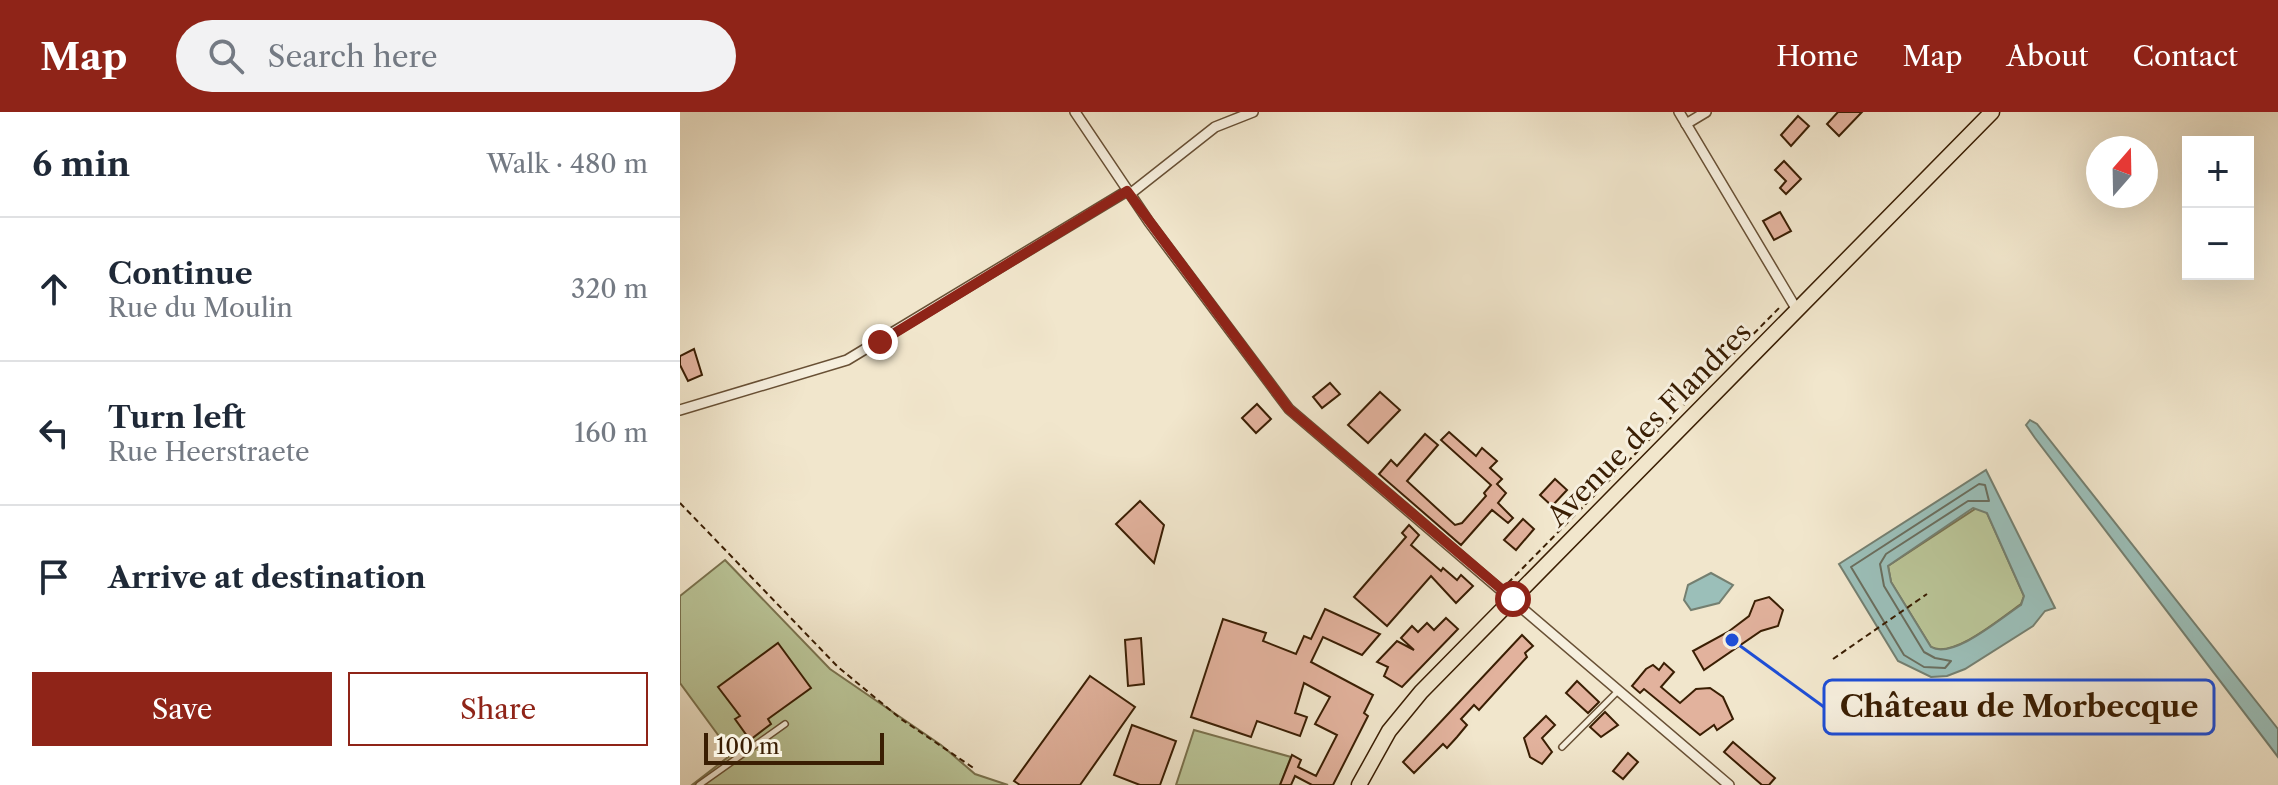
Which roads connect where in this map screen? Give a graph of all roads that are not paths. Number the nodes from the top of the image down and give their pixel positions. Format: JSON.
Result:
{"nodes":[{"id":1,"x":1075,"y":112,"type":"edge"},
{"id":2,"x":1253,"y":112,"type":"edge"},
{"id":3,"x":1679,"y":112,"type":"edge"},
{"id":4,"x":1706,"y":112,"type":"edge"},
{"id":5,"x":1992,"y":112,"type":"edge"},
{"id":6,"x":1686,"y":124,"type":"junction"},
{"id":7,"x":1129,"y":193,"type":"junction"},
{"id":8,"x":1792,"y":305,"type":"junction"},
{"id":9,"x":680,"y":410,"type":"edge"},
{"id":10,"x":1507,"y":594,"type":"junction"},
{"id":11,"x":1619,"y":690,"type":"junction"},
{"id":12,"x":785,"y":724,"type":"dead end"},
{"id":13,"x":1562,"y":747,"type":"dead end"},
{"id":14,"x":699,"y":785,"type":"edge"},
{"id":15,"x":1359,"y":785,"type":"edge"},
{"id":16,"x":1729,"y":785,"type":"edge"}],
"edges":[{"from":1,"to":7,"type":"street"},
{"from":2,"to":7,"type":"street"},
{"from":3,"to":6,"type":"street"},
{"from":4,"to":6,"type":"street"},
{"from":5,"to":8,"type":"main road","name":"Avenue des Flandres"},
{"from":6,"to":8,"type":"street"},
{"from":7,"to":9,"type":"street"},
{"from":7,"to":10,"type":"street"},
{"from":8,"to":10,"type":"main road","name":"Avenue des Flandres"},
{"from":10,"to":11,"type":"street"},
{"from":10,"to":15,"type":"main road","name":"Avenue des Flandres"},
{"from":11,"to":13,"type":"lane"},
{"from":11,"to":16,"type":"street"},
{"from":12,"to":14,"type":"lane"}]}
